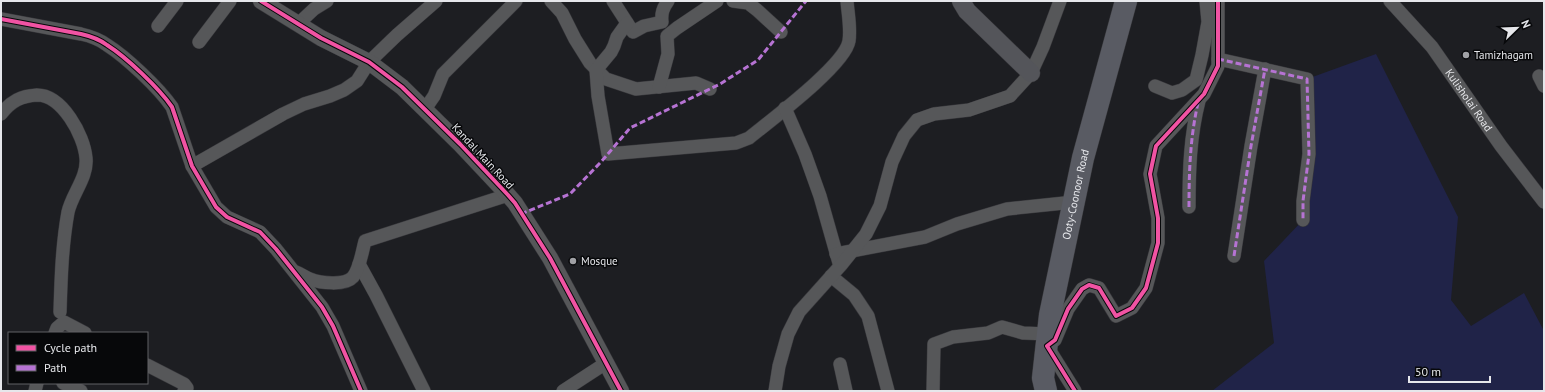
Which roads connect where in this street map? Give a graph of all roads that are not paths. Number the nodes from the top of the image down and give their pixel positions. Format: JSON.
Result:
{"nodes":[{"id":1,"x":177,"y":1,"type":"edge"},
{"id":2,"x":230,"y":1,"type":"edge"},
{"id":3,"x":261,"y":1,"type":"edge"},
{"id":4,"x":327,"y":1,"type":"edge"},
{"id":5,"x":436,"y":1,"type":"edge"},
{"id":6,"x":516,"y":1,"type":"edge"},
{"id":7,"x":551,"y":1,"type":"edge"},
{"id":8,"x":568,"y":1,"type":"edge"},
{"id":9,"x":613,"y":1,"type":"edge"},
{"id":10,"x":668,"y":1,"type":"edge"},
{"id":11,"x":717,"y":1,"type":"edge"},
{"id":12,"x":733,"y":1,"type":"edge"},
{"id":13,"x":847,"y":1,"type":"edge"},
{"id":14,"x":961,"y":1,"type":"edge"},
{"id":15,"x":1060,"y":1,"type":"edge"},
{"id":16,"x":1126,"y":1,"type":"edge"},
{"id":17,"x":1206,"y":1,"type":"edge"},
{"id":18,"x":1218,"y":1,"type":"edge"},
{"id":19,"x":1390,"y":1,"type":"edge"},
{"id":20,"x":562,"y":14,"type":"junction"},
{"id":21,"x":1,"y":20,"type":"edge"},
{"id":22,"x":627,"y":23,"type":"junction"},
{"id":23,"x":298,"y":24,"type":"junction"},
{"id":24,"x":158,"y":26,"type":"dead end"},
{"id":25,"x":781,"y":32,"type":"dead end"},
{"id":26,"x":199,"y":42,"type":"dead end"},
{"id":27,"x":1218,"y":59,"type":"junction"},
{"id":28,"x":369,"y":62,"type":"junction"},
{"id":29,"x":1265,"y":69,"type":"junction"},
{"id":30,"x":596,"y":70,"type":"junction"},
{"id":31,"x":1031,"y":73,"type":"junction"},
{"id":32,"x":1155,"y":86,"type":"dead end"},
{"id":33,"x":658,"y":87,"type":"junction"},
{"id":34,"x":710,"y":89,"type":"dead end"},
{"id":35,"x":1199,"y":99,"type":"junction"},
{"id":36,"x":785,"y":108,"type":"junction"},
{"id":37,"x":425,"y":109,"type":"junction"},
{"id":38,"x":1,"y":114,"type":"edge"},
{"id":39,"x":192,"y":166,"type":"junction"},
{"id":40,"x":508,"y":195,"type":"junction"},
{"id":41,"x":1074,"y":202,"type":"junction"},
{"id":42,"x":1544,"y":202,"type":"edge"},
{"id":43,"x":1189,"y":207,"type":"dead end"},
{"id":44,"x":1303,"y":220,"type":"dead end"},
{"id":45,"x":852,"y":252,"type":"junction"},
{"id":46,"x":1234,"y":256,"type":"dead end"},
{"id":47,"x":838,"y":260,"type":"junction"},
{"id":48,"x":359,"y":264,"type":"junction"},
{"id":49,"x":292,"y":270,"type":"junction"},
{"id":50,"x":831,"y":276,"type":"junction"},
{"id":51,"x":60,"y":312,"type":"dead end"},
{"id":52,"x":55,"y":332,"type":"edge"},
{"id":53,"x":83,"y":332,"type":"edge"},
{"id":54,"x":1047,"y":340,"type":"junction"},
{"id":55,"x":606,"y":364,"type":"junction"},
{"id":56,"x":840,"y":364,"type":"dead end"},
{"id":57,"x":148,"y":366,"type":"edge"},
{"id":58,"x":65,"y":384,"type":"edge"},
{"id":59,"x":81,"y":391,"type":"edge"},
{"id":60,"x":184,"y":391,"type":"edge"},
{"id":61,"x":361,"y":391,"type":"edge"},
{"id":62,"x":424,"y":391,"type":"edge"},
{"id":63,"x":563,"y":391,"type":"edge"},
{"id":64,"x":621,"y":391,"type":"edge"},
{"id":65,"x":775,"y":391,"type":"edge"},
{"id":66,"x":846,"y":391,"type":"edge"},
{"id":67,"x":888,"y":391,"type":"edge"},
{"id":68,"x":933,"y":391,"type":"edge"},
{"id":69,"x":1046,"y":391,"type":"edge"},
{"id":70,"x":1075,"y":391,"type":"edge"}],
"edges":[{"from":1,"to":24,"type":"street"},
{"from":2,"to":26,"type":"street"},
{"from":3,"to":23,"type":"street","name":"Kandal Main Road"},
{"from":4,"to":23,"type":"street"},
{"from":5,"to":28,"type":"street"},
{"from":6,"to":37,"type":"street"},
{"from":7,"to":20,"type":"street"},
{"from":8,"to":20,"type":"street"},
{"from":9,"to":22,"type":"street"},
{"from":10,"to":22,"type":"street"},
{"from":11,"to":33,"type":"street"},
{"from":12,"to":25,"type":"street"},
{"from":13,"to":36,"type":"street"},
{"from":14,"to":31,"type":"main road"},
{"from":15,"to":31,"type":"street"},
{"from":16,"to":41,"type":"highway","name":"Ooty-Coonoor Road"},
{"from":17,"to":32,"type":"street"},
{"from":18,"to":27,"type":"street"},
{"from":19,"to":42,"type":"street","name":"Kulisholai Road"},
{"from":20,"to":30,"type":"street"},
{"from":21,"to":39,"type":"street"},
{"from":22,"to":30,"type":"street"},
{"from":23,"to":28,"type":"street","name":"Kandal Main Road"},
{"from":27,"to":29,"type":"street"},
{"from":27,"to":35,"type":"street"},
{"from":28,"to":37,"type":"street","name":"Kandal Main Road"},
{"from":28,"to":39,"type":"street"},
{"from":29,"to":44,"type":"street"},
{"from":29,"to":46,"type":"street"},
{"from":30,"to":33,"type":"street"},
{"from":30,"to":36,"type":"street"},
{"from":31,"to":45,"type":"street"},
{"from":33,"to":34,"type":"street"},
{"from":35,"to":43,"type":"street"},
{"from":35,"to":54,"type":"street"},
{"from":36,"to":47,"type":"street"},
{"from":37,"to":40,"type":"street","name":"Kandal Main Road"},
{"from":38,"to":51,"type":"street"},
{"from":39,"to":49,"type":"street"},
{"from":40,"to":48,"type":"street"},
{"from":40,"to":55,"type":"street","name":"Kandal Main Road"},
{"from":41,"to":45,"type":"street"},
{"from":41,"to":54,"type":"highway","name":"Ooty-Coonoor Road"},
{"from":45,"to":47,"type":"street"},
{"from":47,"to":50,"type":"street"},
{"from":48,"to":49,"type":"street"},
{"from":48,"to":62,"type":"street"},
{"from":49,"to":61,"type":"street"},
{"from":50,"to":65,"type":"street"},
{"from":50,"to":67,"type":"street"},
{"from":52,"to":53,"type":"street"},
{"from":54,"to":68,"type":"street"},
{"from":54,"to":69,"type":"highway","name":"Ooty-Coonoor Road"},
{"from":54,"to":70,"type":"street"},
{"from":55,"to":63,"type":"street"},
{"from":55,"to":64,"type":"street","name":"Kandal Main Road"},
{"from":56,"to":66,"type":"street"},
{"from":57,"to":60,"type":"street"},
{"from":58,"to":59,"type":"street"}]}
